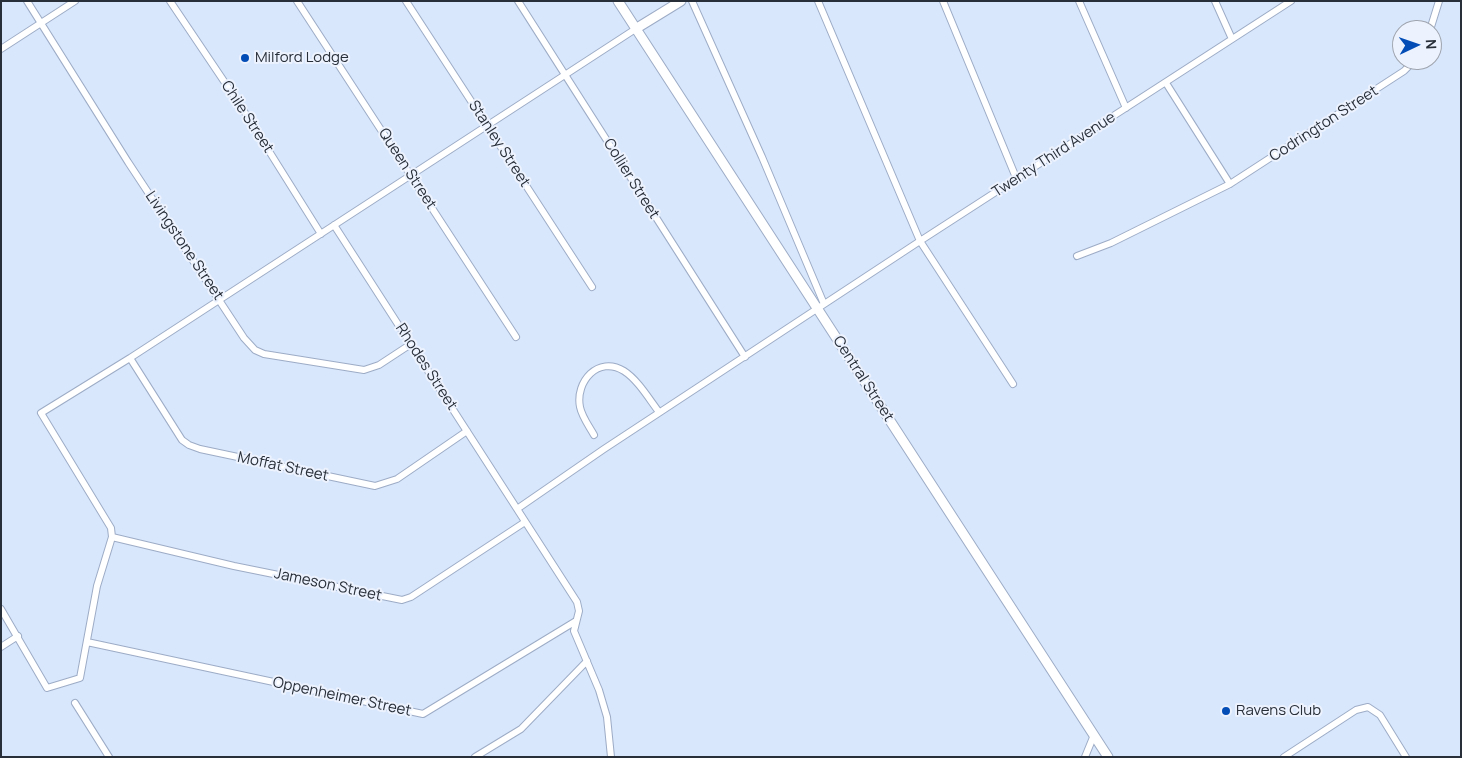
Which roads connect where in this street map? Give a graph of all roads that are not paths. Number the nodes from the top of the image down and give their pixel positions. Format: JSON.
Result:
{"nodes":[{"id":1,"x":27,"y":1,"type":"edge"},
{"id":2,"x":75,"y":1,"type":"edge"},
{"id":3,"x":170,"y":1,"type":"edge"},
{"id":4,"x":297,"y":1,"type":"edge"},
{"id":5,"x":406,"y":1,"type":"edge"},
{"id":6,"x":518,"y":1,"type":"edge"},
{"id":7,"x":618,"y":1,"type":"edge"},
{"id":8,"x":681,"y":1,"type":"edge"},
{"id":9,"x":692,"y":1,"type":"edge"},
{"id":10,"x":818,"y":1,"type":"edge"},
{"id":11,"x":943,"y":1,"type":"edge"},
{"id":12,"x":1079,"y":1,"type":"edge"},
{"id":13,"x":1215,"y":1,"type":"edge"},
{"id":14,"x":1290,"y":1,"type":"edge"},
{"id":15,"x":1439,"y":1,"type":"edge"},
{"id":16,"x":1433,"y":20,"type":"edge"},
{"id":17,"x":40,"y":23,"type":"junction"},
{"id":18,"x":637,"y":28,"type":"junction"},
{"id":19,"x":1232,"y":39,"type":"junction"},
{"id":20,"x":1,"y":49,"type":"edge"},
{"id":21,"x":1405,"y":70,"type":"edge"},
{"id":22,"x":565,"y":75,"type":"junction"},
{"id":23,"x":1166,"y":83,"type":"junction"},
{"id":24,"x":1126,"y":108,"type":"junction"},
{"id":25,"x":488,"y":125,"type":"junction"},
{"id":26,"x":410,"y":174,"type":"junction"},
{"id":27,"x":1017,"y":180,"type":"junction"},
{"id":28,"x":1230,"y":184,"type":"junction"},
{"id":29,"x":334,"y":225,"type":"junction"},
{"id":30,"x":320,"y":234,"type":"junction"},
{"id":31,"x":920,"y":241,"type":"junction"},
{"id":32,"x":1076,"y":256,"type":"dead end"},
{"id":33,"x":592,"y":287,"type":"dead end"},
{"id":34,"x":220,"y":299,"type":"junction"},
{"id":35,"x":821,"y":307,"type":"junction"},
{"id":36,"x":516,"y":337,"type":"dead end"},
{"id":37,"x":411,"y":344,"type":"junction"},
{"id":38,"x":745,"y":357,"type":"junction"},
{"id":39,"x":130,"y":358,"type":"junction"},
{"id":40,"x":1013,"y":384,"type":"dead end"},
{"id":41,"x":659,"y":412,"type":"junction"},
{"id":42,"x":467,"y":431,"type":"junction"},
{"id":43,"x":594,"y":435,"type":"dead end"},
{"id":44,"x":517,"y":508,"type":"junction"},
{"id":45,"x":525,"y":522,"type":"junction"},
{"id":46,"x":112,"y":537,"type":"junction"},
{"id":47,"x":1,"y":609,"type":"edge"},
{"id":48,"x":576,"y":621,"type":"junction"},
{"id":49,"x":18,"y":636,"type":"junction"},
{"id":50,"x":87,"y":642,"type":"junction"},
{"id":51,"x":1,"y":647,"type":"edge"},
{"id":52,"x":587,"y":661,"type":"junction"},
{"id":53,"x":75,"y":704,"type":"dead end"},
{"id":54,"x":1094,"y":735,"type":"junction"},
{"id":55,"x":610,"y":741,"type":"junction"},
{"id":56,"x":109,"y":757,"type":"edge"},
{"id":57,"x":475,"y":757,"type":"edge"},
{"id":58,"x":606,"y":757,"type":"edge"},
{"id":59,"x":611,"y":757,"type":"edge"},
{"id":60,"x":1085,"y":757,"type":"edge"},
{"id":61,"x":1108,"y":757,"type":"edge"},
{"id":62,"x":1284,"y":757,"type":"edge"},
{"id":63,"x":1406,"y":757,"type":"edge"}],
"edges":[{"from":1,"to":17,"type":"street","name":"Livingstone Street"},
{"from":2,"to":17,"type":"street"},
{"from":3,"to":30,"type":"street","name":"Chile Street"},
{"from":4,"to":26,"type":"street","name":"Queen Street"},
{"from":5,"to":25,"type":"street","name":"Stanley Street"},
{"from":6,"to":22,"type":"street","name":"Collier Street"},
{"from":7,"to":18,"type":"street","name":"Central Street"},
{"from":8,"to":18,"type":"street"},
{"from":9,"to":35,"type":"street"},
{"from":10,"to":31,"type":"street"},
{"from":11,"to":27,"type":"street"},
{"from":12,"to":24,"type":"street"},
{"from":13,"to":19,"type":"street"},
{"from":14,"to":19,"type":"street","name":"Twenty Third Avenue"},
{"from":15,"to":16,"type":"street"},
{"from":17,"to":20,"type":"street"},
{"from":17,"to":34,"type":"street","name":"Livingstone Street"},
{"from":18,"to":22,"type":"street"},
{"from":18,"to":35,"type":"street","name":"Central Street"},
{"from":19,"to":23,"type":"street","name":"Twenty Third Avenue"},
{"from":21,"to":28,"type":"street","name":"Codrington Street"},
{"from":22,"to":25,"type":"street"},
{"from":22,"to":38,"type":"street","name":"Collier Street"},
{"from":23,"to":24,"type":"street","name":"Twenty Third Avenue"},
{"from":23,"to":28,"type":"street"},
{"from":24,"to":27,"type":"street","name":"Twenty Third Avenue"},
{"from":25,"to":26,"type":"street"},
{"from":25,"to":33,"type":"street","name":"Stanley Street"},
{"from":26,"to":29,"type":"street"},
{"from":26,"to":36,"type":"street","name":"Queen Street"},
{"from":27,"to":31,"type":"street","name":"Twenty Third Avenue"},
{"from":28,"to":32,"type":"street","name":"Codrington Street"},
{"from":29,"to":30,"type":"street"},
{"from":29,"to":37,"type":"street","name":"Rhodes Street"},
{"from":30,"to":34,"type":"street"},
{"from":31,"to":35,"type":"street","name":"Twenty Third Avenue"},
{"from":31,"to":40,"type":"street"},
{"from":34,"to":37,"type":"street","name":"Livingstone Street"},
{"from":34,"to":39,"type":"street"},
{"from":35,"to":38,"type":"street","name":"Twenty Third Avenue"},
{"from":35,"to":54,"type":"street","name":"Central Street"},
{"from":37,"to":42,"type":"street","name":"Rhodes Street"},
{"from":38,"to":41,"type":"street","name":"Twenty Third Avenue"},
{"from":39,"to":42,"type":"street","name":"Moffat Street"},
{"from":39,"to":46,"type":"street"},
{"from":41,"to":43,"type":"street"},
{"from":41,"to":44,"type":"street","name":"Twenty Third Avenue"},
{"from":42,"to":44,"type":"street","name":"Rhodes Street"},
{"from":44,"to":45,"type":"street","name":"Rhodes Street"},
{"from":45,"to":46,"type":"street","name":"Jameson Street"},
{"from":45,"to":48,"type":"street","name":"Rhodes Street"},
{"from":46,"to":50,"type":"street"},
{"from":47,"to":49,"type":"street"},
{"from":48,"to":50,"type":"street","name":"Oppenheimer Street"},
{"from":48,"to":52,"type":"street","name":"Rhodes Street"},
{"from":49,"to":50,"type":"street"},
{"from":49,"to":51,"type":"street"},
{"from":52,"to":55,"type":"street","name":"Rhodes Street"},
{"from":52,"to":57,"type":"street"},
{"from":53,"to":56,"type":"street"},
{"from":54,"to":60,"type":"street"},
{"from":54,"to":61,"type":"street","name":"Central Street"},
{"from":55,"to":58,"type":"street"},
{"from":55,"to":59,"type":"street","name":"Rhodes Street"},
{"from":62,"to":63,"type":"street"}]}
